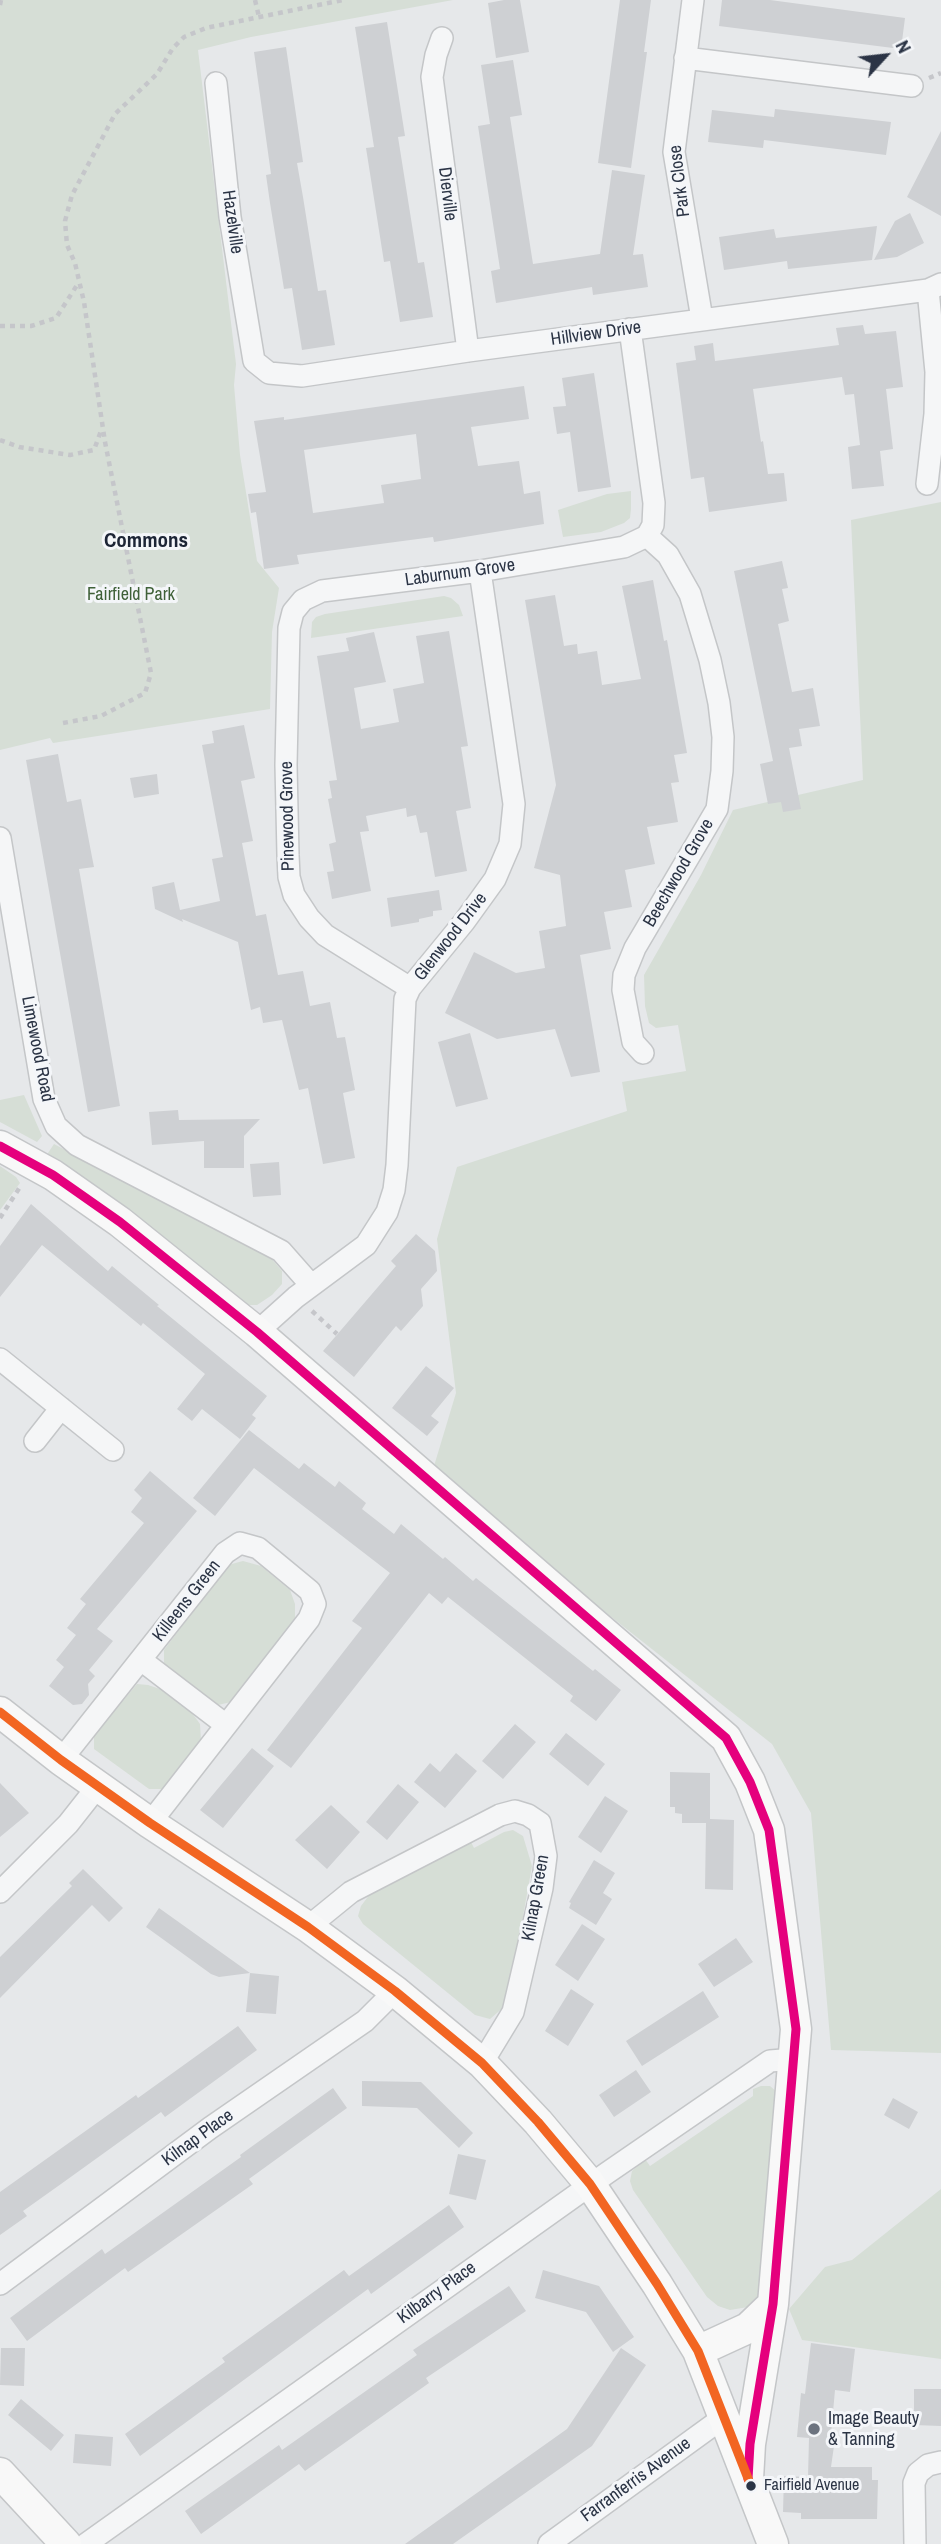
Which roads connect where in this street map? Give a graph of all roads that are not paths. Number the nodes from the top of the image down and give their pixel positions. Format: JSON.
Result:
{"nodes":[{"id":1,"x":693,"y":0,"type":"edge"},
{"id":2,"x":442,"y":38,"type":"dead end"},
{"id":3,"x":685,"y":58,"type":"junction"},
{"id":4,"x":216,"y":83,"type":"dead end"},
{"id":5,"x":912,"y":86,"type":"dead end"},
{"id":6,"x":935,"y":287,"type":"edge"},
{"id":7,"x":702,"y":319,"type":"junction"},
{"id":8,"x":630,"y":329,"type":"junction"},
{"id":9,"x":468,"y":351,"type":"junction"},
{"id":10,"x":254,"y":361,"type":"joint"},
{"id":11,"x":927,"y":484,"type":"dead end"},
{"id":12,"x":647,"y":536,"type":"junction"},
{"id":13,"x":480,"y":572,"type":"junction"},
{"id":14,"x":289,"y":628,"type":"joint"},
{"id":15,"x":0,"y":838,"type":"edge"},
{"id":16,"x":410,"y":988,"type":"junction"},
{"id":17,"x":643,"y":1053,"type":"dead end"},
{"id":18,"x":0,"y":1146,"type":"edge"},
{"id":19,"x":304,"y":1291,"type":"junction"},
{"id":20,"x":257,"y":1332,"type":"junction"},
{"id":21,"x":0,"y":1359,"type":"edge"},
{"id":22,"x":61,"y":1408,"type":"junction"},
{"id":23,"x":35,"y":1441,"type":"dead end"},
{"id":24,"x":113,"y":1450,"type":"dead end"},
{"id":25,"x":141,"y":1660,"type":"junction"},
{"id":26,"x":0,"y":1712,"type":"edge"},
{"id":27,"x":226,"y":1725,"type":"junction"},
{"id":28,"x":61,"y":1760,"type":"junction"},
{"id":29,"x":98,"y":1786,"type":"junction"},
{"id":30,"x":150,"y":1823,"type":"junction"},
{"id":31,"x":0,"y":1892,"type":"edge"},
{"id":32,"x":308,"y":1927,"type":"junction"},
{"id":33,"x":395,"y":1991,"type":"junction"},
{"id":34,"x":795,"y":2059,"type":"junction"},
{"id":35,"x":482,"y":2063,"type":"junction"},
{"id":36,"x":590,"y":2184,"type":"junction"},
{"id":37,"x":0,"y":2284,"type":"edge"},
{"id":38,"x":773,"y":2304,"type":"junction"},
{"id":39,"x":698,"y":2351,"type":"junction"},
{"id":40,"x":765,"y":2358,"type":"junction"},
{"id":41,"x":724,"y":2417,"type":"junction"},
{"id":42,"x":941,"y":2462,"type":"edge"},
{"id":43,"x":0,"y":2473,"type":"edge"},
{"id":44,"x":748,"y":2479,"type":"junction"},
{"id":45,"x":66,"y":2544,"type":"edge"},
{"id":46,"x":86,"y":2544,"type":"edge"},
{"id":47,"x":549,"y":2544,"type":"edge"},
{"id":48,"x":773,"y":2544,"type":"edge"},
{"id":49,"x":915,"y":2544,"type":"edge"}],
"edges":[{"from":1,"to":3,"type":"street","name":"Park Close"},
{"from":2,"to":9,"type":"street","name":"Dierville"},
{"from":3,"to":5,"type":"street"},
{"from":3,"to":7,"type":"street","name":"Park Close"},
{"from":4,"to":10,"type":"street","name":"Hazelville"},
{"from":6,"to":7,"type":"street","name":"Hillview Drive"},
{"from":6,"to":11,"type":"street"},
{"from":7,"to":8,"type":"street","name":"Hillview Drive"},
{"from":8,"to":9,"type":"street","name":"Hillview Drive"},
{"from":8,"to":12,"type":"street"},
{"from":9,"to":10,"type":"street","name":"Hillview Drive"},
{"from":12,"to":13,"type":"street","name":"Laburnum Grove"},
{"from":12,"to":17,"type":"street","name":"Beechwood Grove"},
{"from":13,"to":14,"type":"street","name":"Laburnum Grove"},
{"from":13,"to":16,"type":"street","name":"Glenwood Drive"},
{"from":14,"to":16,"type":"street","name":"Pinewood Grove"},
{"from":15,"to":19,"type":"street","name":"Limewood Road"},
{"from":16,"to":19,"type":"street","name":"Glenwood Drive"},
{"from":18,"to":20,"type":"street"},
{"from":19,"to":20,"type":"street","name":"Glenwood Drive"},
{"from":20,"to":34,"type":"street"},
{"from":21,"to":22,"type":"street"},
{"from":22,"to":23,"type":"street"},
{"from":22,"to":24,"type":"street"},
{"from":25,"to":27,"type":"street"},
{"from":25,"to":27,"type":"street","name":"Killeens Green"},
{"from":25,"to":28,"type":"street","name":"Killeens Green"},
{"from":26,"to":28,"type":"street"},
{"from":27,"to":30,"type":"street","name":"Killeens Green"},
{"from":28,"to":29,"type":"street"},
{"from":29,"to":30,"type":"street"},
{"from":29,"to":31,"type":"street"},
{"from":30,"to":32,"type":"street"},
{"from":32,"to":33,"type":"street"},
{"from":32,"to":35,"type":"street","name":"Kilnap Green"},
{"from":33,"to":35,"type":"street"},
{"from":33,"to":37,"type":"street","name":"Kilnap Place"},
{"from":34,"to":36,"type":"street","name":"Kilbarry Place"},
{"from":34,"to":38,"type":"street"},
{"from":35,"to":36,"type":"street"},
{"from":36,"to":39,"type":"street"},
{"from":36,"to":46,"type":"street","name":"Kilbarry Place"},
{"from":38,"to":39,"type":"street"},
{"from":38,"to":40,"type":"street"},
{"from":39,"to":41,"type":"street"},
{"from":40,"to":41,"type":"street"},
{"from":40,"to":44,"type":"street"},
{"from":41,"to":44,"type":"street"},
{"from":41,"to":47,"type":"street","name":"Farranferris Avenue"},
{"from":42,"to":49,"type":"street"},
{"from":43,"to":45,"type":"street"},
{"from":44,"to":48,"type":"street"}]}
